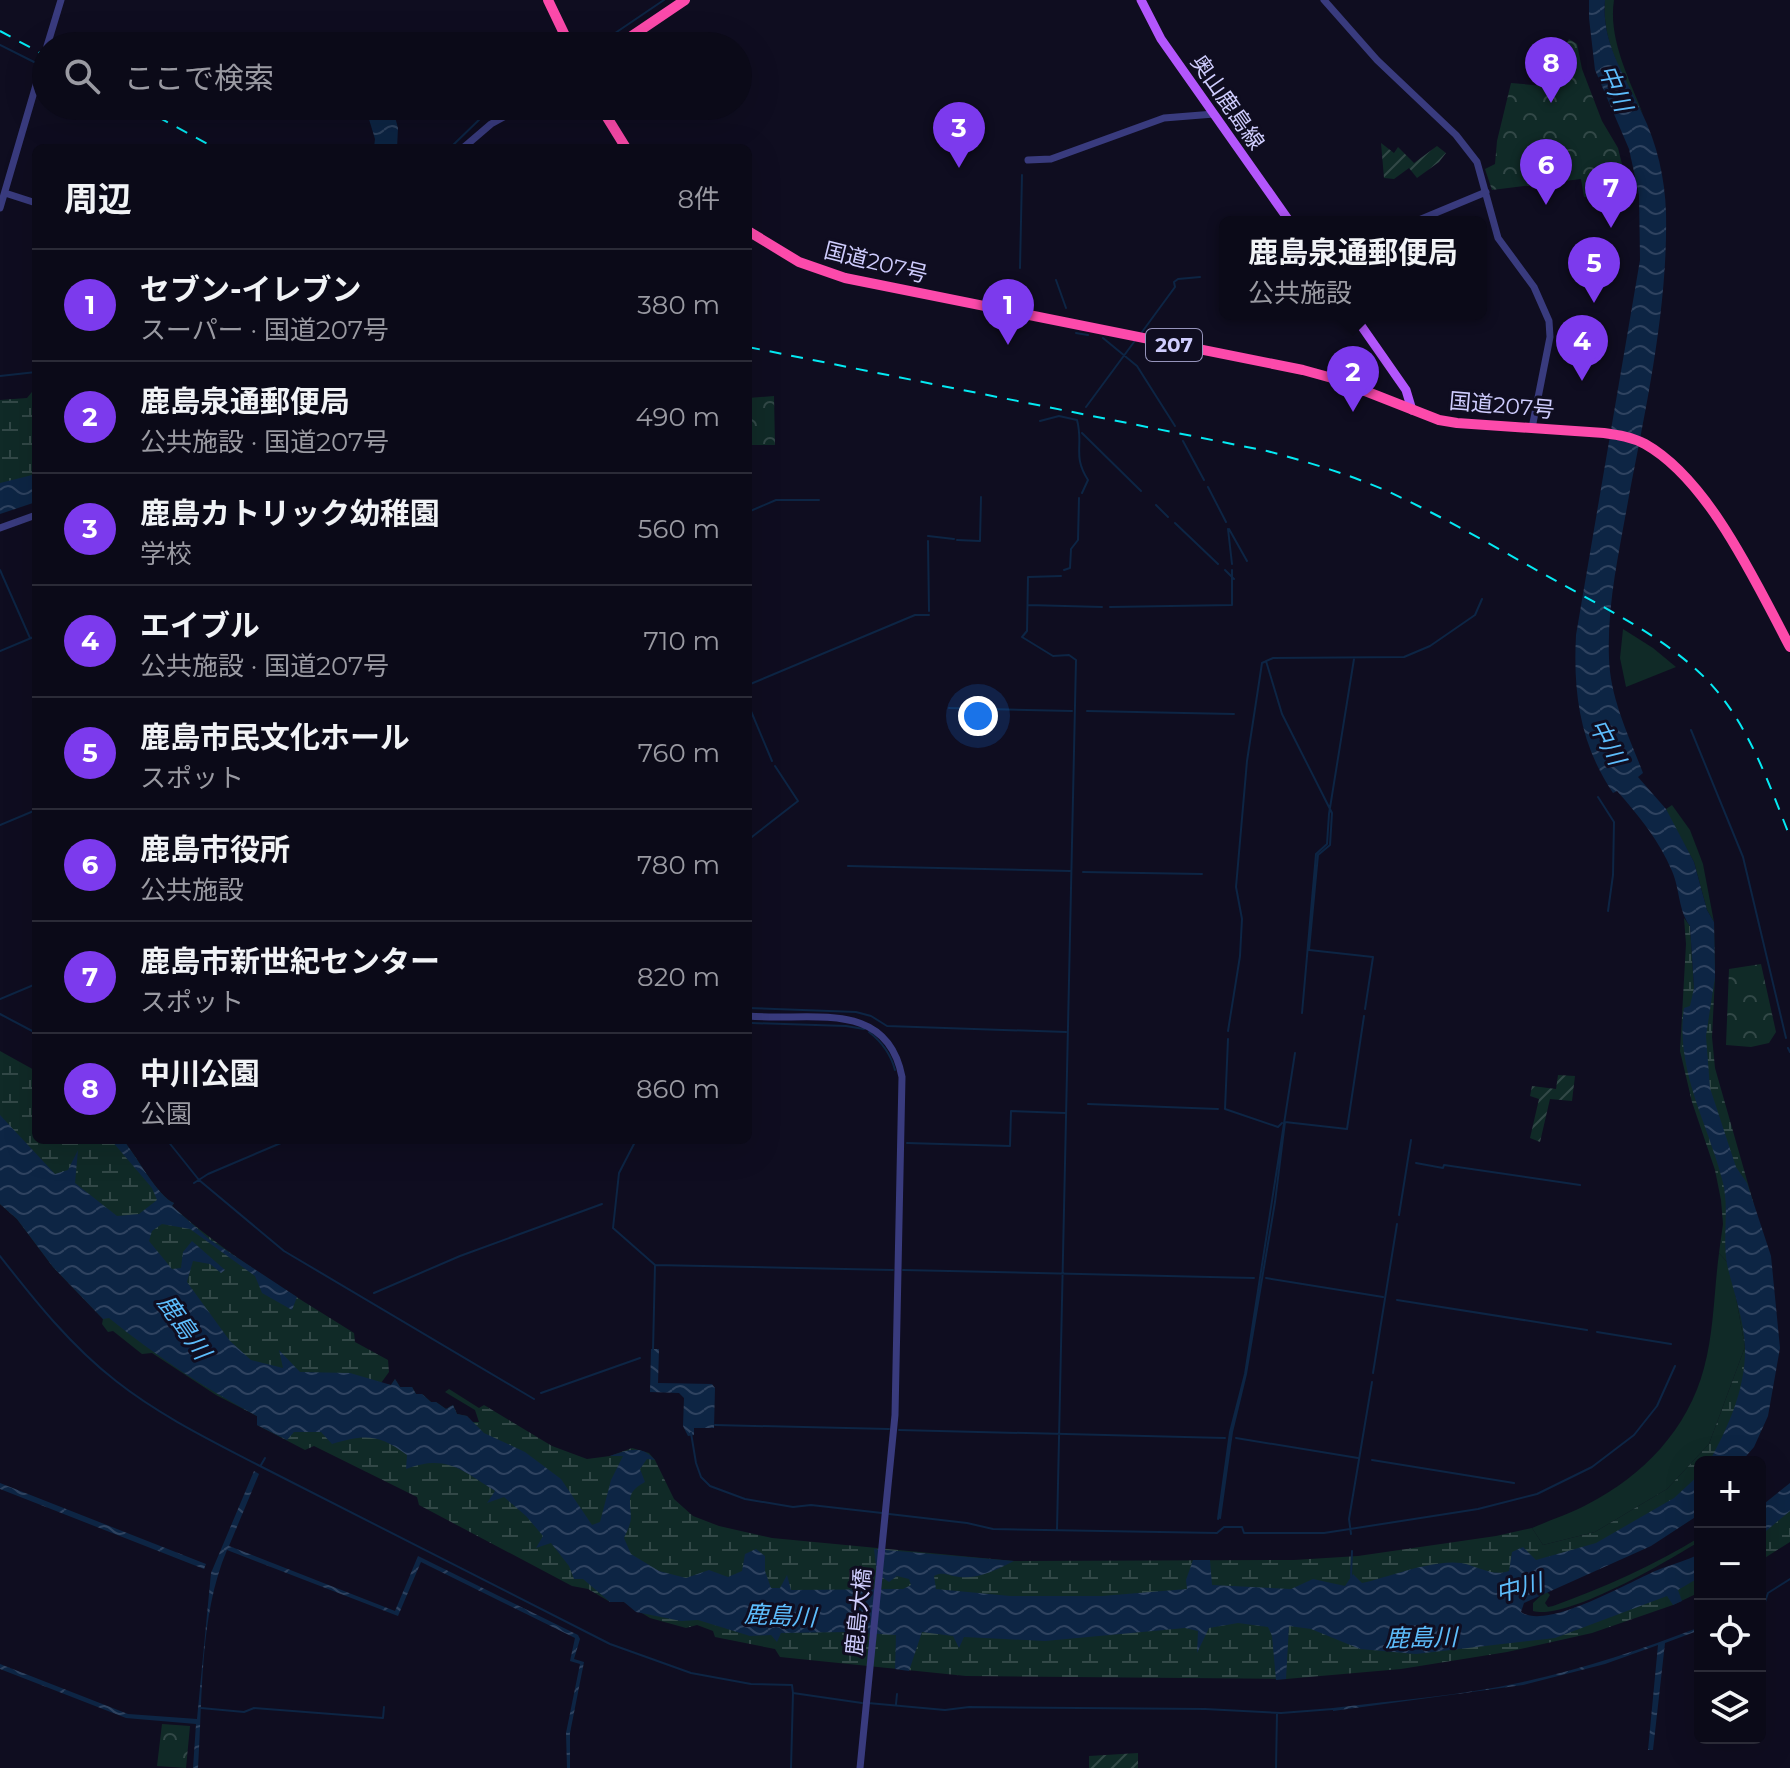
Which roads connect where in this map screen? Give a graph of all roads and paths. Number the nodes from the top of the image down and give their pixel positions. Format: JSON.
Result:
{"nodes":[{"id":1,"x":61,"y":0,"type":"edge"},
{"id":2,"x":548,"y":0,"type":"edge"},
{"id":3,"x":685,"y":0,"type":"edge"},
{"id":4,"x":1141,"y":0,"type":"edge"},
{"id":5,"x":1324,"y":0,"type":"edge"},
{"id":6,"x":52,"y":32,"type":"edge"},
{"id":7,"x":563,"y":32,"type":"edge"},
{"id":8,"x":638,"y":32,"type":"edge"},
{"id":9,"x":32,"y":100,"type":"edge"},
{"id":10,"x":1214,"y":114,"type":"junction"},
{"id":11,"x":498,"y":120,"type":"edge"},
{"id":12,"x":609,"y":120,"type":"edge"},
{"id":13,"x":468,"y":144,"type":"edge"},
{"id":14,"x":624,"y":144,"type":"edge"},
{"id":15,"x":1028,"y":160,"type":"dead end"},
{"id":16,"x":1486,"y":192,"type":"junction"},
{"id":17,"x":5,"y":193,"type":"junction"},
{"id":18,"x":32,"y":202,"type":"edge"},
{"id":19,"x":0,"y":208,"type":"edge"},
{"id":20,"x":1286,"y":216,"type":"edge"},
{"id":21,"x":1428,"y":216,"type":"edge"},
{"id":22,"x":752,"y":233,"type":"edge"},
{"id":23,"x":1357,"y":320,"type":"edge"},
{"id":24,"x":1412,"y":410,"type":"junction"},
{"id":25,"x":1532,"y":428,"type":"junction"},
{"id":26,"x":32,"y":516,"type":"edge"},
{"id":27,"x":0,"y":528,"type":"edge"},
{"id":28,"x":1790,"y":647,"type":"edge"},
{"id":29,"x":752,"y":1016,"type":"edge"},
{"id":30,"x":860,"y":1766,"type":"edge"}],
"edges":[{"from":1,"to":6,"type":"street"},
{"from":2,"to":7,"type":"highway"},
{"from":3,"to":8,"type":"highway"},
{"from":4,"to":10,"type":"main road","name":"奥山鹿島線"},
{"from":5,"to":16,"type":"street"},
{"from":9,"to":17,"type":"street"},
{"from":10,"to":15,"type":"street"},
{"from":10,"to":20,"type":"main road","name":"奥山鹿島線"},
{"from":11,"to":13,"type":"street"},
{"from":12,"to":14,"type":"highway"},
{"from":16,"to":21,"type":"street"},
{"from":16,"to":25,"type":"street"},
{"from":17,"to":18,"type":"street"},
{"from":17,"to":19,"type":"street"},
{"from":22,"to":24,"type":"highway","name":"国道207号","number":"207"},
{"from":23,"to":24,"type":"main road"},
{"from":24,"to":25,"type":"highway","name":"国道207号","number":"207"},
{"from":25,"to":28,"type":"highway","name":"国道207号","number":"207"},
{"from":26,"to":27,"type":"street"},
{"from":29,"to":30,"type":"street","name":"鹿島大橋"}]}
